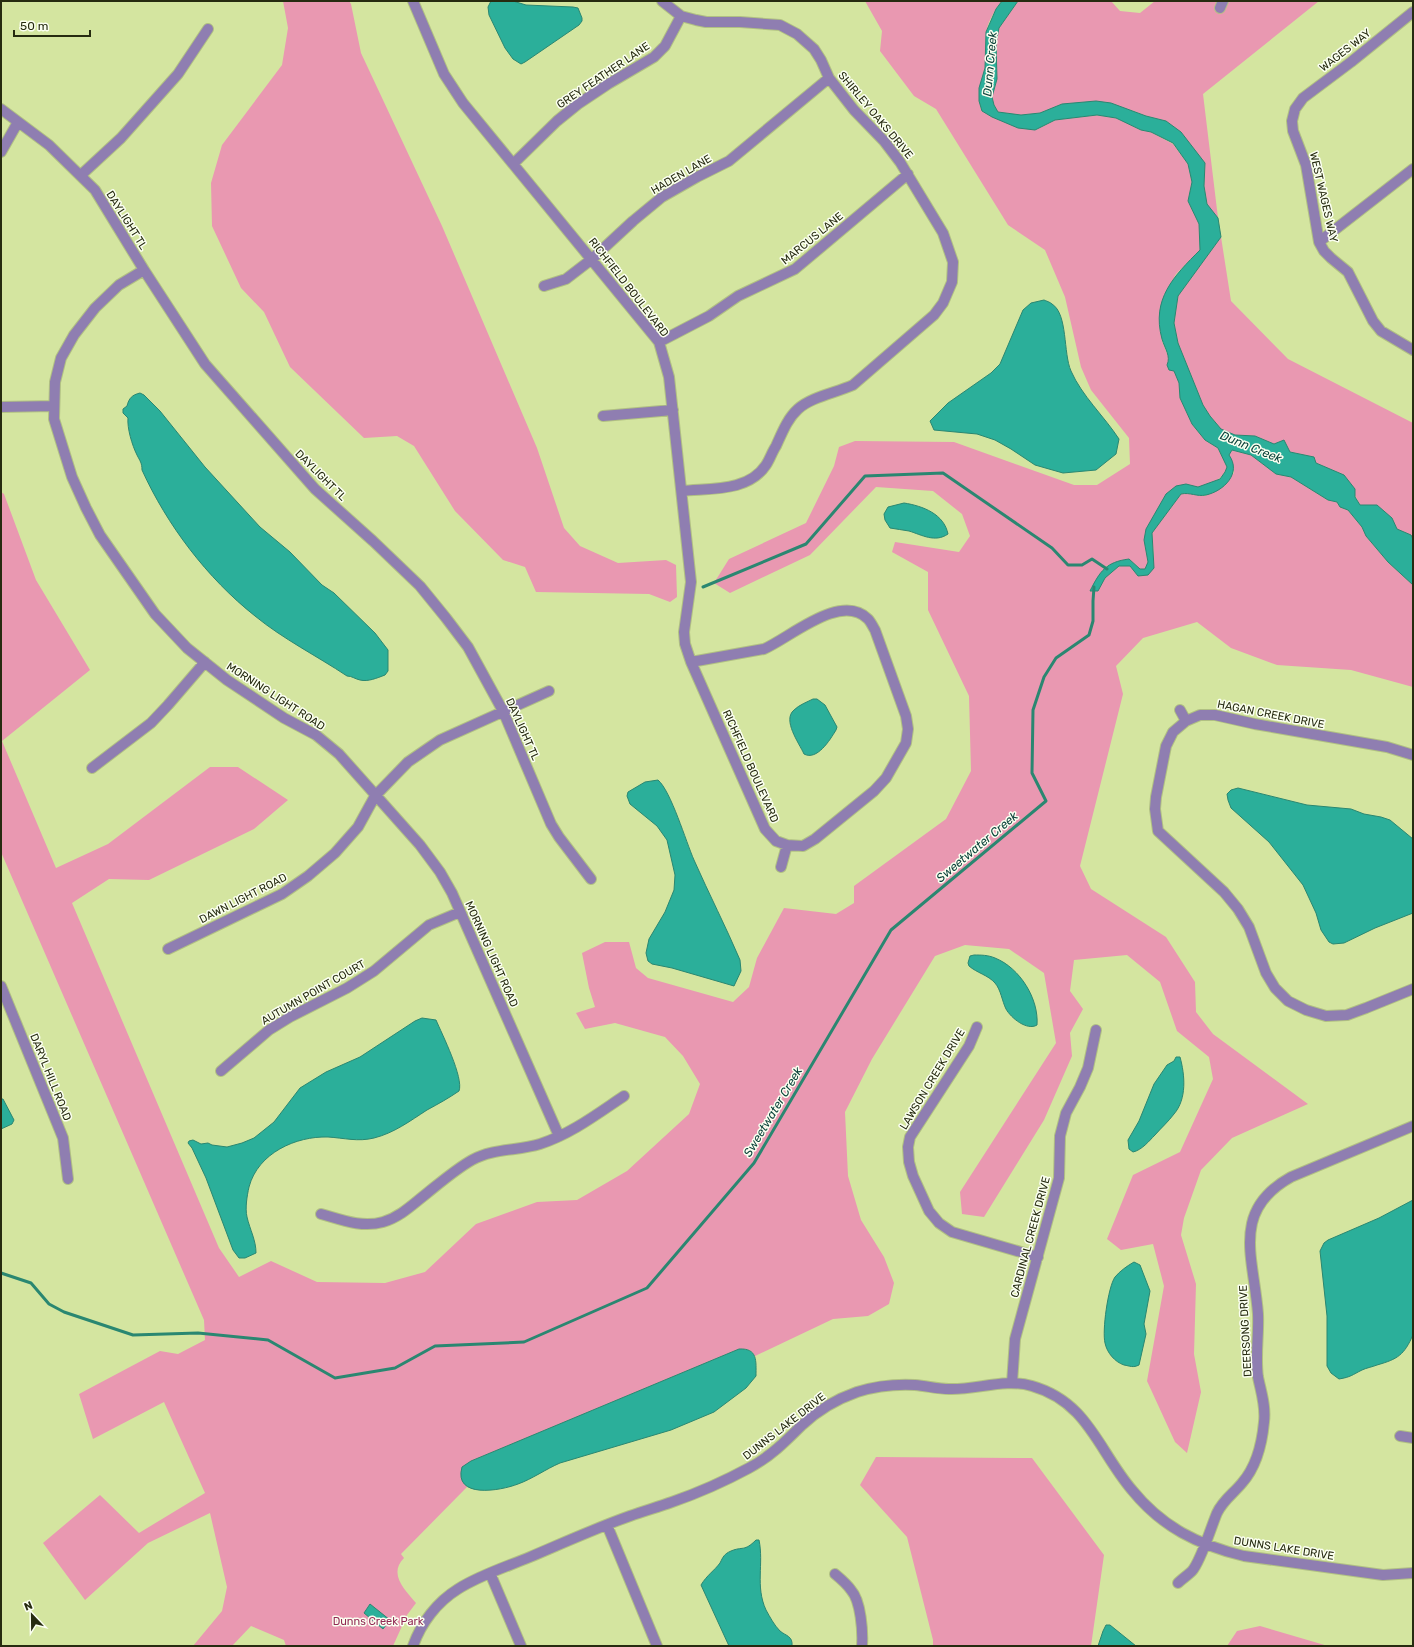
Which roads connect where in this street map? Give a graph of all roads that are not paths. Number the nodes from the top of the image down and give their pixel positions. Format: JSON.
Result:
{"nodes":[{"id":1,"x":413,"y":1,"type":"edge"},
{"id":2,"x":662,"y":1,"type":"edge"},
{"id":3,"x":1413,"y":12,"type":"edge"},
{"id":4,"x":681,"y":16,"type":"junction"},
{"id":5,"x":208,"y":29,"type":"dead end"},
{"id":6,"x":828,"y":78,"type":"junction"},
{"id":7,"x":1,"y":109,"type":"edge"},
{"id":8,"x":1295,"y":109,"type":"joint"},
{"id":9,"x":18,"y":122,"type":"junction"},
{"id":10,"x":1,"y":152,"type":"edge"},
{"id":11,"x":513,"y":164,"type":"junction"},
{"id":12,"x":1413,"y":169,"type":"edge"},
{"id":13,"x":908,"y":174,"type":"junction"},
{"id":14,"x":81,"y":176,"type":"junction"},
{"id":15,"x":1319,"y":242,"type":"junction"},
{"id":16,"x":592,"y":259,"type":"junction"},
{"id":17,"x":144,"y":270,"type":"junction"},
{"id":18,"x":544,"y":286,"type":"dead end"},
{"id":19,"x":659,"y":342,"type":"junction"},
{"id":20,"x":1413,"y":350,"type":"edge"},
{"id":21,"x":54,"y":406,"type":"junction"},
{"id":22,"x":1,"y":407,"type":"edge"},
{"id":23,"x":673,"y":410,"type":"junction"},
{"id":24,"x":603,"y":416,"type":"dead end"},
{"id":25,"x":682,"y":490,"type":"junction"},
{"id":26,"x":205,"y":662,"type":"junction"},
{"id":27,"x":691,"y":662,"type":"junction"},
{"id":28,"x":549,"y":690,"type":"dead end"},
{"id":29,"x":1180,"y":710,"type":"dead end"},
{"id":30,"x":503,"y":711,"type":"junction"},
{"id":31,"x":1186,"y":721,"type":"junction"},
{"id":32,"x":1413,"y":755,"type":"edge"},
{"id":33,"x":92,"y":768,"type":"dead end"},
{"id":34,"x":375,"y":796,"type":"junction"},
{"id":35,"x":787,"y":845,"type":"junction"},
{"id":36,"x":781,"y":867,"type":"dead end"},
{"id":37,"x":591,"y":879,"type":"dead end"},
{"id":38,"x":460,"y":912,"type":"junction"},
{"id":39,"x":168,"y":949,"type":"dead end"},
{"id":40,"x":1,"y":986,"type":"edge"},
{"id":41,"x":1413,"y":989,"type":"edge"},
{"id":42,"x":977,"y":1027,"type":"dead end"},
{"id":43,"x":1096,"y":1030,"type":"dead end"},
{"id":44,"x":221,"y":1071,"type":"dead end"},
{"id":45,"x":624,"y":1096,"type":"dead end"},
{"id":46,"x":1413,"y":1126,"type":"edge"},
{"id":47,"x":559,"y":1136,"type":"junction"},
{"id":48,"x":68,"y":1179,"type":"dead end"},
{"id":49,"x":321,"y":1214,"type":"dead end"},
{"id":50,"x":1038,"y":1257,"type":"junction"},
{"id":51,"x":1012,"y":1383,"type":"junction"},
{"id":52,"x":1400,"y":1436,"type":"dead end"},
{"id":53,"x":1413,"y":1438,"type":"edge"},
{"id":54,"x":606,"y":1525,"type":"junction"},
{"id":55,"x":1205,"y":1544,"type":"junction"},
{"id":56,"x":490,"y":1573,"type":"junction"},
{"id":57,"x":1413,"y":1573,"type":"edge"},
{"id":58,"x":835,"y":1574,"type":"dead end"},
{"id":59,"x":1178,"y":1583,"type":"dead end"},
{"id":60,"x":413,"y":1646,"type":"edge"},
{"id":61,"x":521,"y":1646,"type":"edge"},
{"id":62,"x":657,"y":1646,"type":"edge"},
{"id":63,"x":862,"y":1646,"type":"edge"}],
"edges":[{"from":1,"to":11,"type":"street","name":"RICHFIELD BOULEVARD"},
{"from":2,"to":4,"type":"street","name":"SHIRLEY OAKS DRIVE"},
{"from":3,"to":8,"type":"street","name":"WAGES WAY"},
{"from":4,"to":6,"type":"street","name":"SHIRLEY OAKS DRIVE"},
{"from":4,"to":11,"type":"street","name":"GREY FEATHER LANE"},
{"from":5,"to":14,"type":"street"},
{"from":6,"to":13,"type":"street","name":"SHIRLEY OAKS DRIVE"},
{"from":6,"to":16,"type":"street","name":"HADEN LANE"},
{"from":7,"to":9,"type":"street","name":"DAYLIGHT TL"},
{"from":8,"to":15,"type":"street","name":"WEST WAGES WAY"},
{"from":9,"to":10,"type":"street"},
{"from":9,"to":14,"type":"street","name":"DAYLIGHT TL"},
{"from":11,"to":16,"type":"street","name":"RICHFIELD BOULEVARD"},
{"from":12,"to":15,"type":"street"},
{"from":13,"to":19,"type":"street","name":"MARCUS LANE"},
{"from":13,"to":25,"type":"street","name":"SHIRLEY OAKS DRIVE"},
{"from":14,"to":17,"type":"street","name":"DAYLIGHT TL"},
{"from":15,"to":20,"type":"street","name":"WEST WAGES WAY"},
{"from":16,"to":18,"type":"street","name":"HADEN LANE"},
{"from":16,"to":19,"type":"street","name":"RICHFIELD BOULEVARD"},
{"from":17,"to":21,"type":"street","name":"MORNING LIGHT ROAD"},
{"from":17,"to":30,"type":"street","name":"DAYLIGHT TL"},
{"from":19,"to":23,"type":"street","name":"RICHFIELD BOULEVARD"},
{"from":21,"to":22,"type":"street"},
{"from":21,"to":26,"type":"street","name":"MORNING LIGHT ROAD"},
{"from":23,"to":24,"type":"street"},
{"from":23,"to":25,"type":"street","name":"RICHFIELD BOULEVARD"},
{"from":25,"to":27,"type":"street","name":"RICHFIELD BOULEVARD"},
{"from":26,"to":33,"type":"street"},
{"from":26,"to":34,"type":"street","name":"MORNING LIGHT ROAD"},
{"from":27,"to":35,"type":"street","name":"RICHFIELD BOULEVARD"},
{"from":27,"to":35,"type":"street"},
{"from":28,"to":30,"type":"street","name":"DAWN LIGHT ROAD"},
{"from":29,"to":31,"type":"street"},
{"from":30,"to":34,"type":"street","name":"DAWN LIGHT ROAD"},
{"from":30,"to":37,"type":"street","name":"DAYLIGHT TL"},
{"from":31,"to":32,"type":"street","name":"HAGAN CREEK DRIVE"},
{"from":31,"to":41,"type":"street","name":"HAGAN CREEK DRIVE"},
{"from":34,"to":38,"type":"street","name":"MORNING LIGHT ROAD"},
{"from":34,"to":39,"type":"street","name":"DAWN LIGHT ROAD"},
{"from":35,"to":36,"type":"street"},
{"from":38,"to":44,"type":"street","name":"AUTUMN POINT COURT"},
{"from":38,"to":47,"type":"street","name":"MORNING LIGHT ROAD"},
{"from":40,"to":48,"type":"street","name":"DARYL HILL ROAD"},
{"from":42,"to":50,"type":"street","name":"LAWSON CREEK DRIVE"},
{"from":43,"to":50,"type":"street","name":"CARDINAL CREEK DRIVE"},
{"from":45,"to":47,"type":"street"},
{"from":46,"to":55,"type":"street","name":"DEERSONG DRIVE"},
{"from":47,"to":49,"type":"street"},
{"from":50,"to":51,"type":"street","name":"CARDINAL CREEK DRIVE"},
{"from":51,"to":54,"type":"street","name":"DUNNS LAKE DRIVE"},
{"from":51,"to":55,"type":"street","name":"DUNNS LAKE DRIVE"},
{"from":52,"to":53,"type":"street"},
{"from":54,"to":56,"type":"street","name":"DUNNS LAKE DRIVE"},
{"from":54,"to":62,"type":"street"},
{"from":55,"to":57,"type":"street","name":"DUNNS LAKE DRIVE"},
{"from":55,"to":59,"type":"street","name":"DEERSONG DRIVE"},
{"from":56,"to":60,"type":"street","name":"DUNNS LAKE DRIVE"},
{"from":56,"to":61,"type":"street"},
{"from":58,"to":63,"type":"street"}]}
